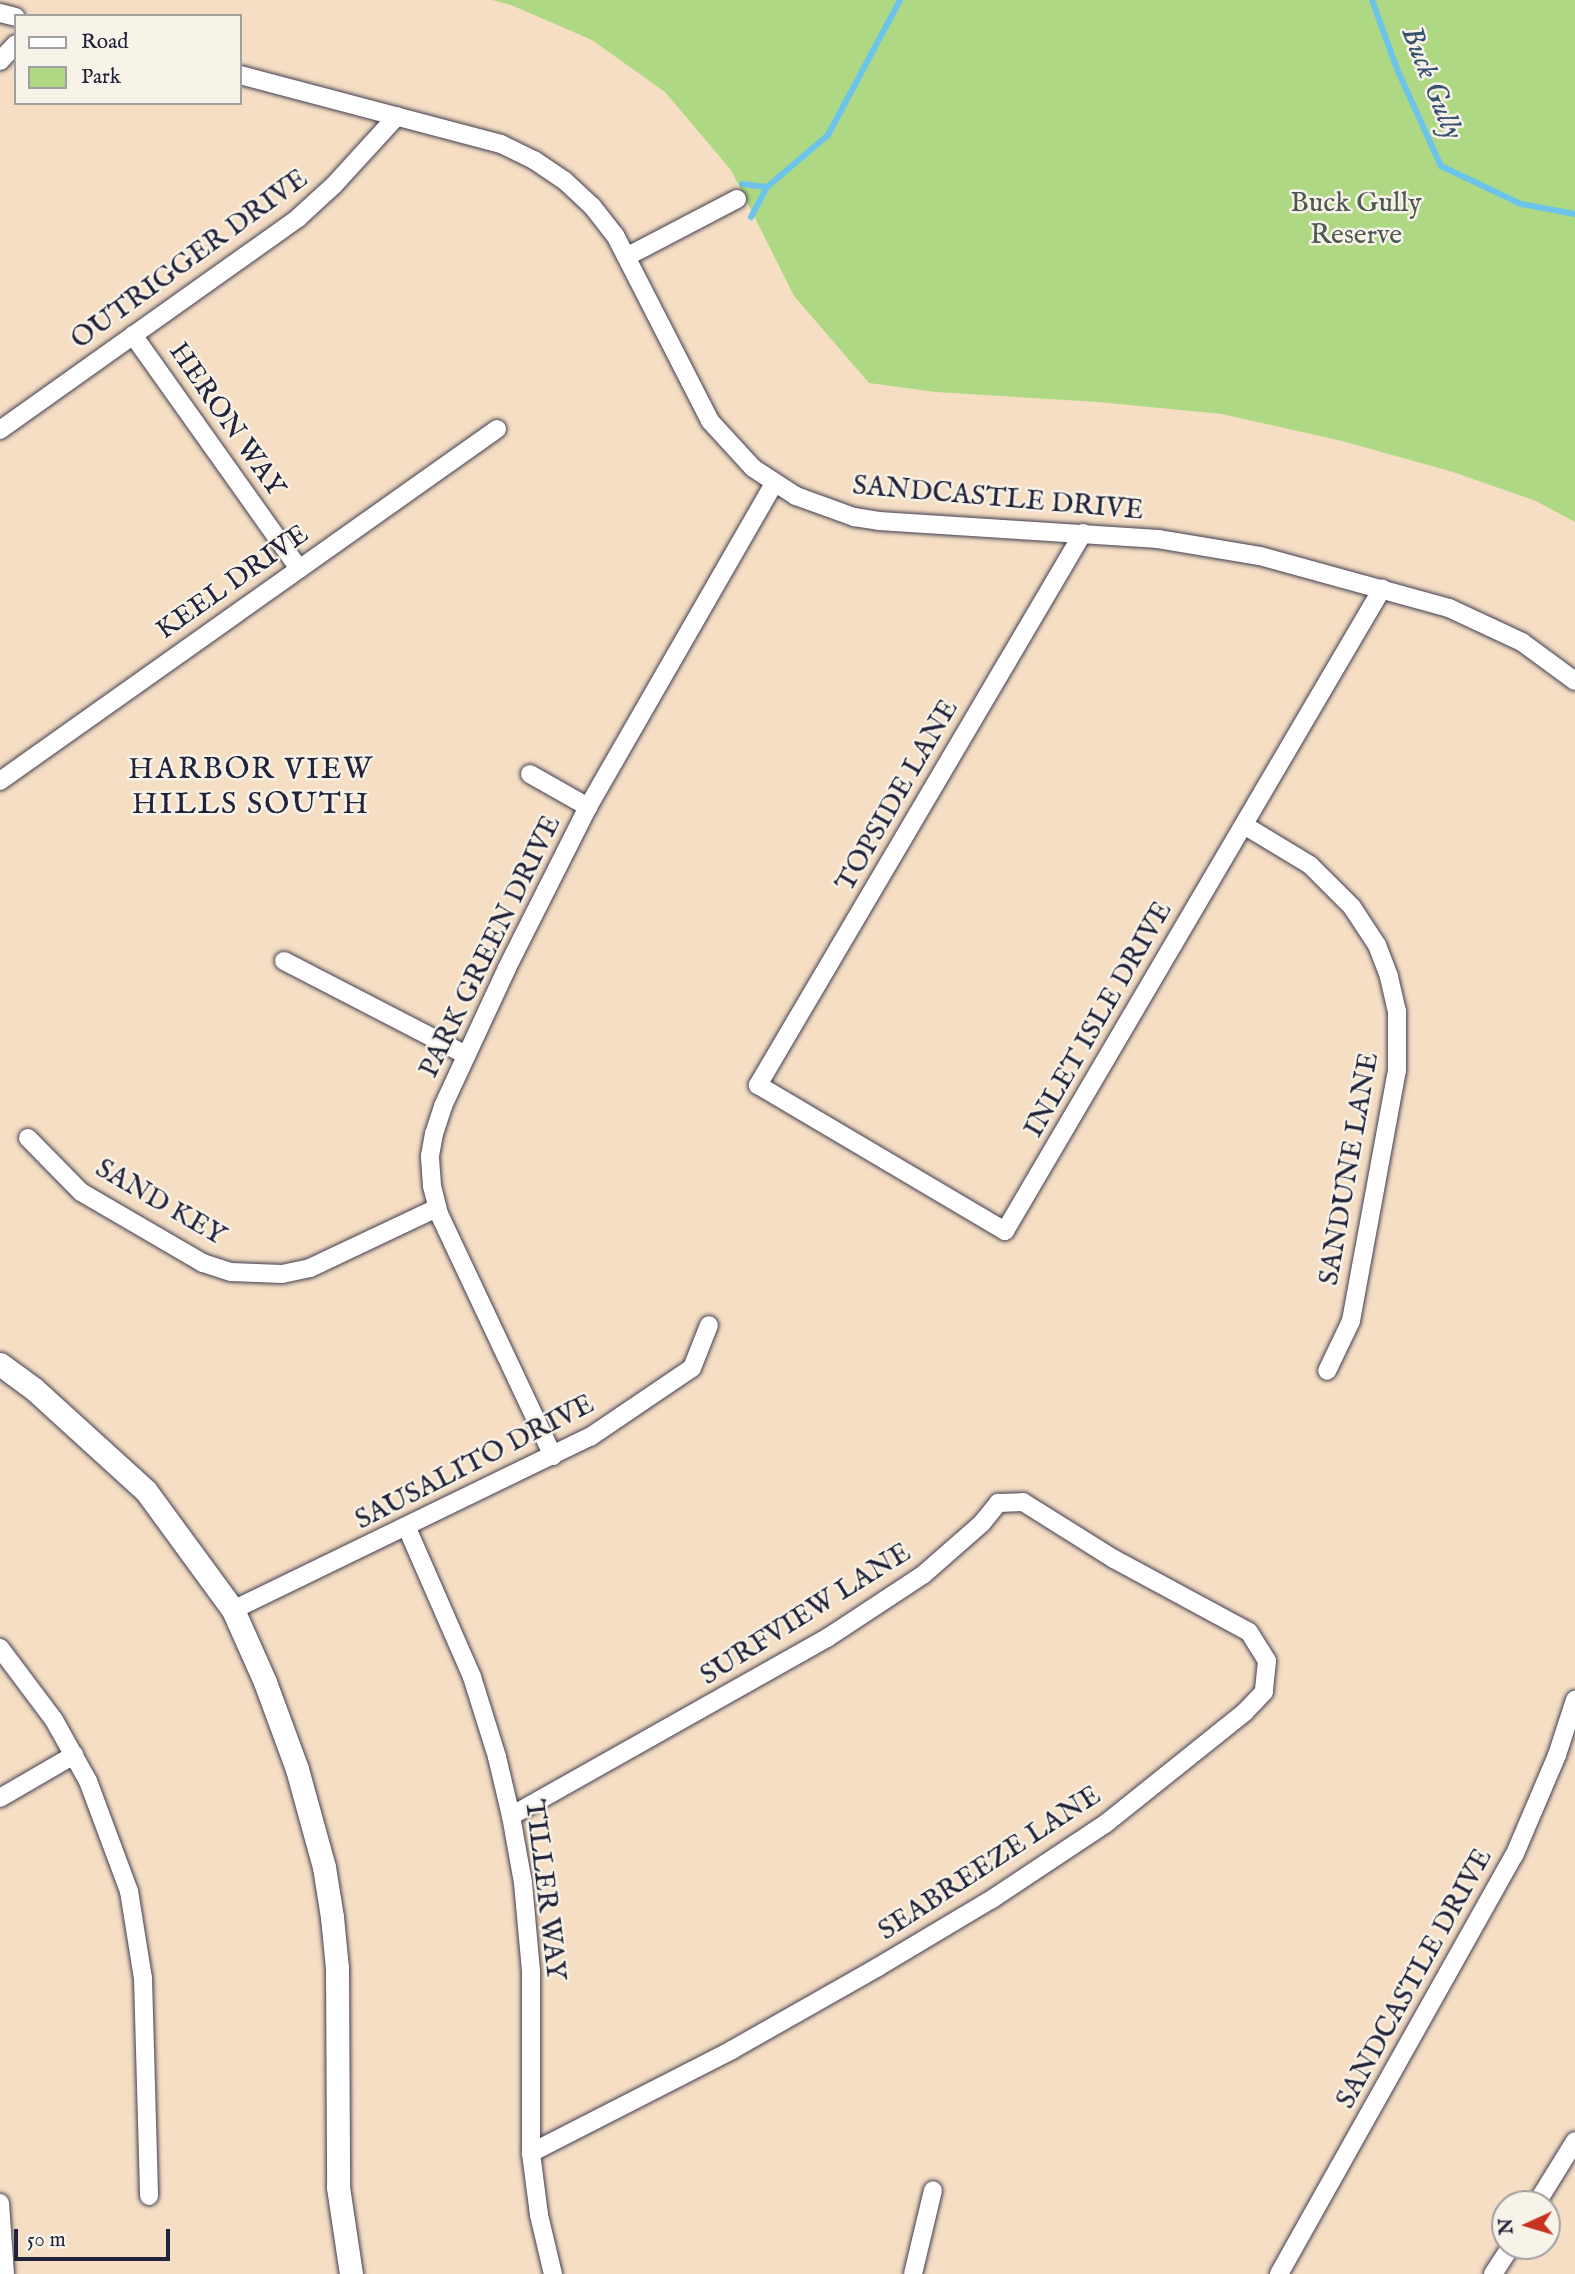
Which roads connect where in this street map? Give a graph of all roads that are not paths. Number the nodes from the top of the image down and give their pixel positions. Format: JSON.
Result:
{"nodes":[{"id":1,"x":14,"y":46,"type":"edge"},
{"id":2,"x":0,"y":61,"type":"edge"},
{"id":3,"x":242,"y":76,"type":"edge"},
{"id":4,"x":397,"y":116,"type":"junction"},
{"id":5,"x":737,"y":199,"type":"dead end"},
{"id":6,"x":628,"y":256,"type":"junction"},
{"id":7,"x":134,"y":335,"type":"junction"},
{"id":8,"x":497,"y":429,"type":"dead end"},
{"id":9,"x":0,"y":430,"type":"edge"},
{"id":10,"x":774,"y":483,"type":"junction"},
{"id":11,"x":1083,"y":533,"type":"junction"},
{"id":12,"x":299,"y":569,"type":"junction"},
{"id":13,"x":1382,"y":589,"type":"junction"},
{"id":14,"x":1575,"y":681,"type":"edge"},
{"id":15,"x":530,"y":774,"type":"dead end"},
{"id":16,"x":0,"y":781,"type":"edge"},
{"id":17,"x":588,"y":807,"type":"junction"},
{"id":18,"x":1244,"y":825,"type":"junction"},
{"id":19,"x":284,"y":961,"type":"dead end"},
{"id":20,"x":466,"y":1055,"type":"junction"},
{"id":21,"x":758,"y":1086,"type":"joint"},
{"id":22,"x":29,"y":1138,"type":"dead end"},
{"id":23,"x":437,"y":1208,"type":"junction"},
{"id":24,"x":709,"y":1325,"type":"dead end"},
{"id":25,"x":0,"y":1364,"type":"edge"},
{"id":26,"x":1327,"y":1371,"type":"dead end"},
{"id":27,"x":553,"y":1456,"type":"junction"},
{"id":28,"x":407,"y":1528,"type":"junction"},
{"id":29,"x":1114,"y":1559,"type":"joint"},
{"id":30,"x":233,"y":1610,"type":"junction"},
{"id":31,"x":0,"y":1648,"type":"edge"},
{"id":32,"x":1575,"y":1700,"type":"edge"},
{"id":33,"x":74,"y":1755,"type":"junction"},
{"id":34,"x":0,"y":1798,"type":"edge"},
{"id":35,"x":511,"y":1816,"type":"junction"},
{"id":36,"x":1575,"y":2141,"type":"edge"},
{"id":37,"x":531,"y":2153,"type":"junction"},
{"id":38,"x":933,"y":2190,"type":"dead end"},
{"id":39,"x":1545,"y":2190,"type":"edge"},
{"id":40,"x":149,"y":2196,"type":"dead end"},
{"id":41,"x":0,"y":2203,"type":"edge"},
{"id":42,"x":5,"y":2274,"type":"edge"},
{"id":43,"x":351,"y":2274,"type":"edge"},
{"id":44,"x":553,"y":2274,"type":"edge"},
{"id":45,"x":913,"y":2274,"type":"edge"},
{"id":46,"x":1279,"y":2274,"type":"edge"}],
"edges":[{"from":1,"to":2,"type":"street"},
{"from":3,"to":4,"type":"street","name":"SANDCASTLE DRIVE"},
{"from":4,"to":6,"type":"street","name":"SANDCASTLE DRIVE"},
{"from":4,"to":7,"type":"street","name":"OUTRIGGER DRIVE"},
{"from":5,"to":6,"type":"street"},
{"from":6,"to":10,"type":"street","name":"SANDCASTLE DRIVE"},
{"from":7,"to":9,"type":"street","name":"OUTRIGGER DRIVE"},
{"from":7,"to":12,"type":"street","name":"HERON WAY"},
{"from":8,"to":12,"type":"street","name":"KEEL DRIVE"},
{"from":10,"to":11,"type":"street","name":"SANDCASTLE DRIVE"},
{"from":10,"to":17,"type":"street","name":"PARK GREEN DRIVE"},
{"from":11,"to":13,"type":"street","name":"SANDCASTLE DRIVE"},
{"from":11,"to":21,"type":"street","name":"TOPSIDE LANE"},
{"from":12,"to":16,"type":"street","name":"KEEL DRIVE"},
{"from":13,"to":14,"type":"street","name":"SANDCASTLE DRIVE"},
{"from":13,"to":18,"type":"street","name":"INLET ISLE DRIVE"},
{"from":15,"to":17,"type":"street"},
{"from":17,"to":20,"type":"street","name":"PARK GREEN DRIVE"},
{"from":18,"to":21,"type":"street","name":"INLET ISLE DRIVE"},
{"from":18,"to":26,"type":"street","name":"SANDUNE LANE"},
{"from":19,"to":20,"type":"street"},
{"from":20,"to":23,"type":"street","name":"PARK GREEN DRIVE"},
{"from":22,"to":23,"type":"street","name":"SAND KEY"},
{"from":23,"to":27,"type":"street","name":"PARK GREEN DRIVE"},
{"from":24,"to":27,"type":"street","name":"SAUSALITO DRIVE"},
{"from":25,"to":30,"type":"street"},
{"from":27,"to":28,"type":"street","name":"SAUSALITO DRIVE"},
{"from":28,"to":30,"type":"street","name":"SAUSALITO DRIVE"},
{"from":28,"to":35,"type":"street","name":"TILLER WAY"},
{"from":29,"to":35,"type":"street","name":"SURFVIEW LANE"},
{"from":29,"to":37,"type":"street","name":"SEABREEZE LANE"},
{"from":30,"to":43,"type":"street"},
{"from":31,"to":33,"type":"street"},
{"from":32,"to":46,"type":"street","name":"SANDCASTLE DRIVE"},
{"from":33,"to":34,"type":"street"},
{"from":33,"to":40,"type":"street"},
{"from":35,"to":37,"type":"street","name":"TILLER WAY"},
{"from":36,"to":39,"type":"street"},
{"from":37,"to":44,"type":"street","name":"TILLER WAY"},
{"from":38,"to":45,"type":"street"},
{"from":41,"to":42,"type":"street"}]}
